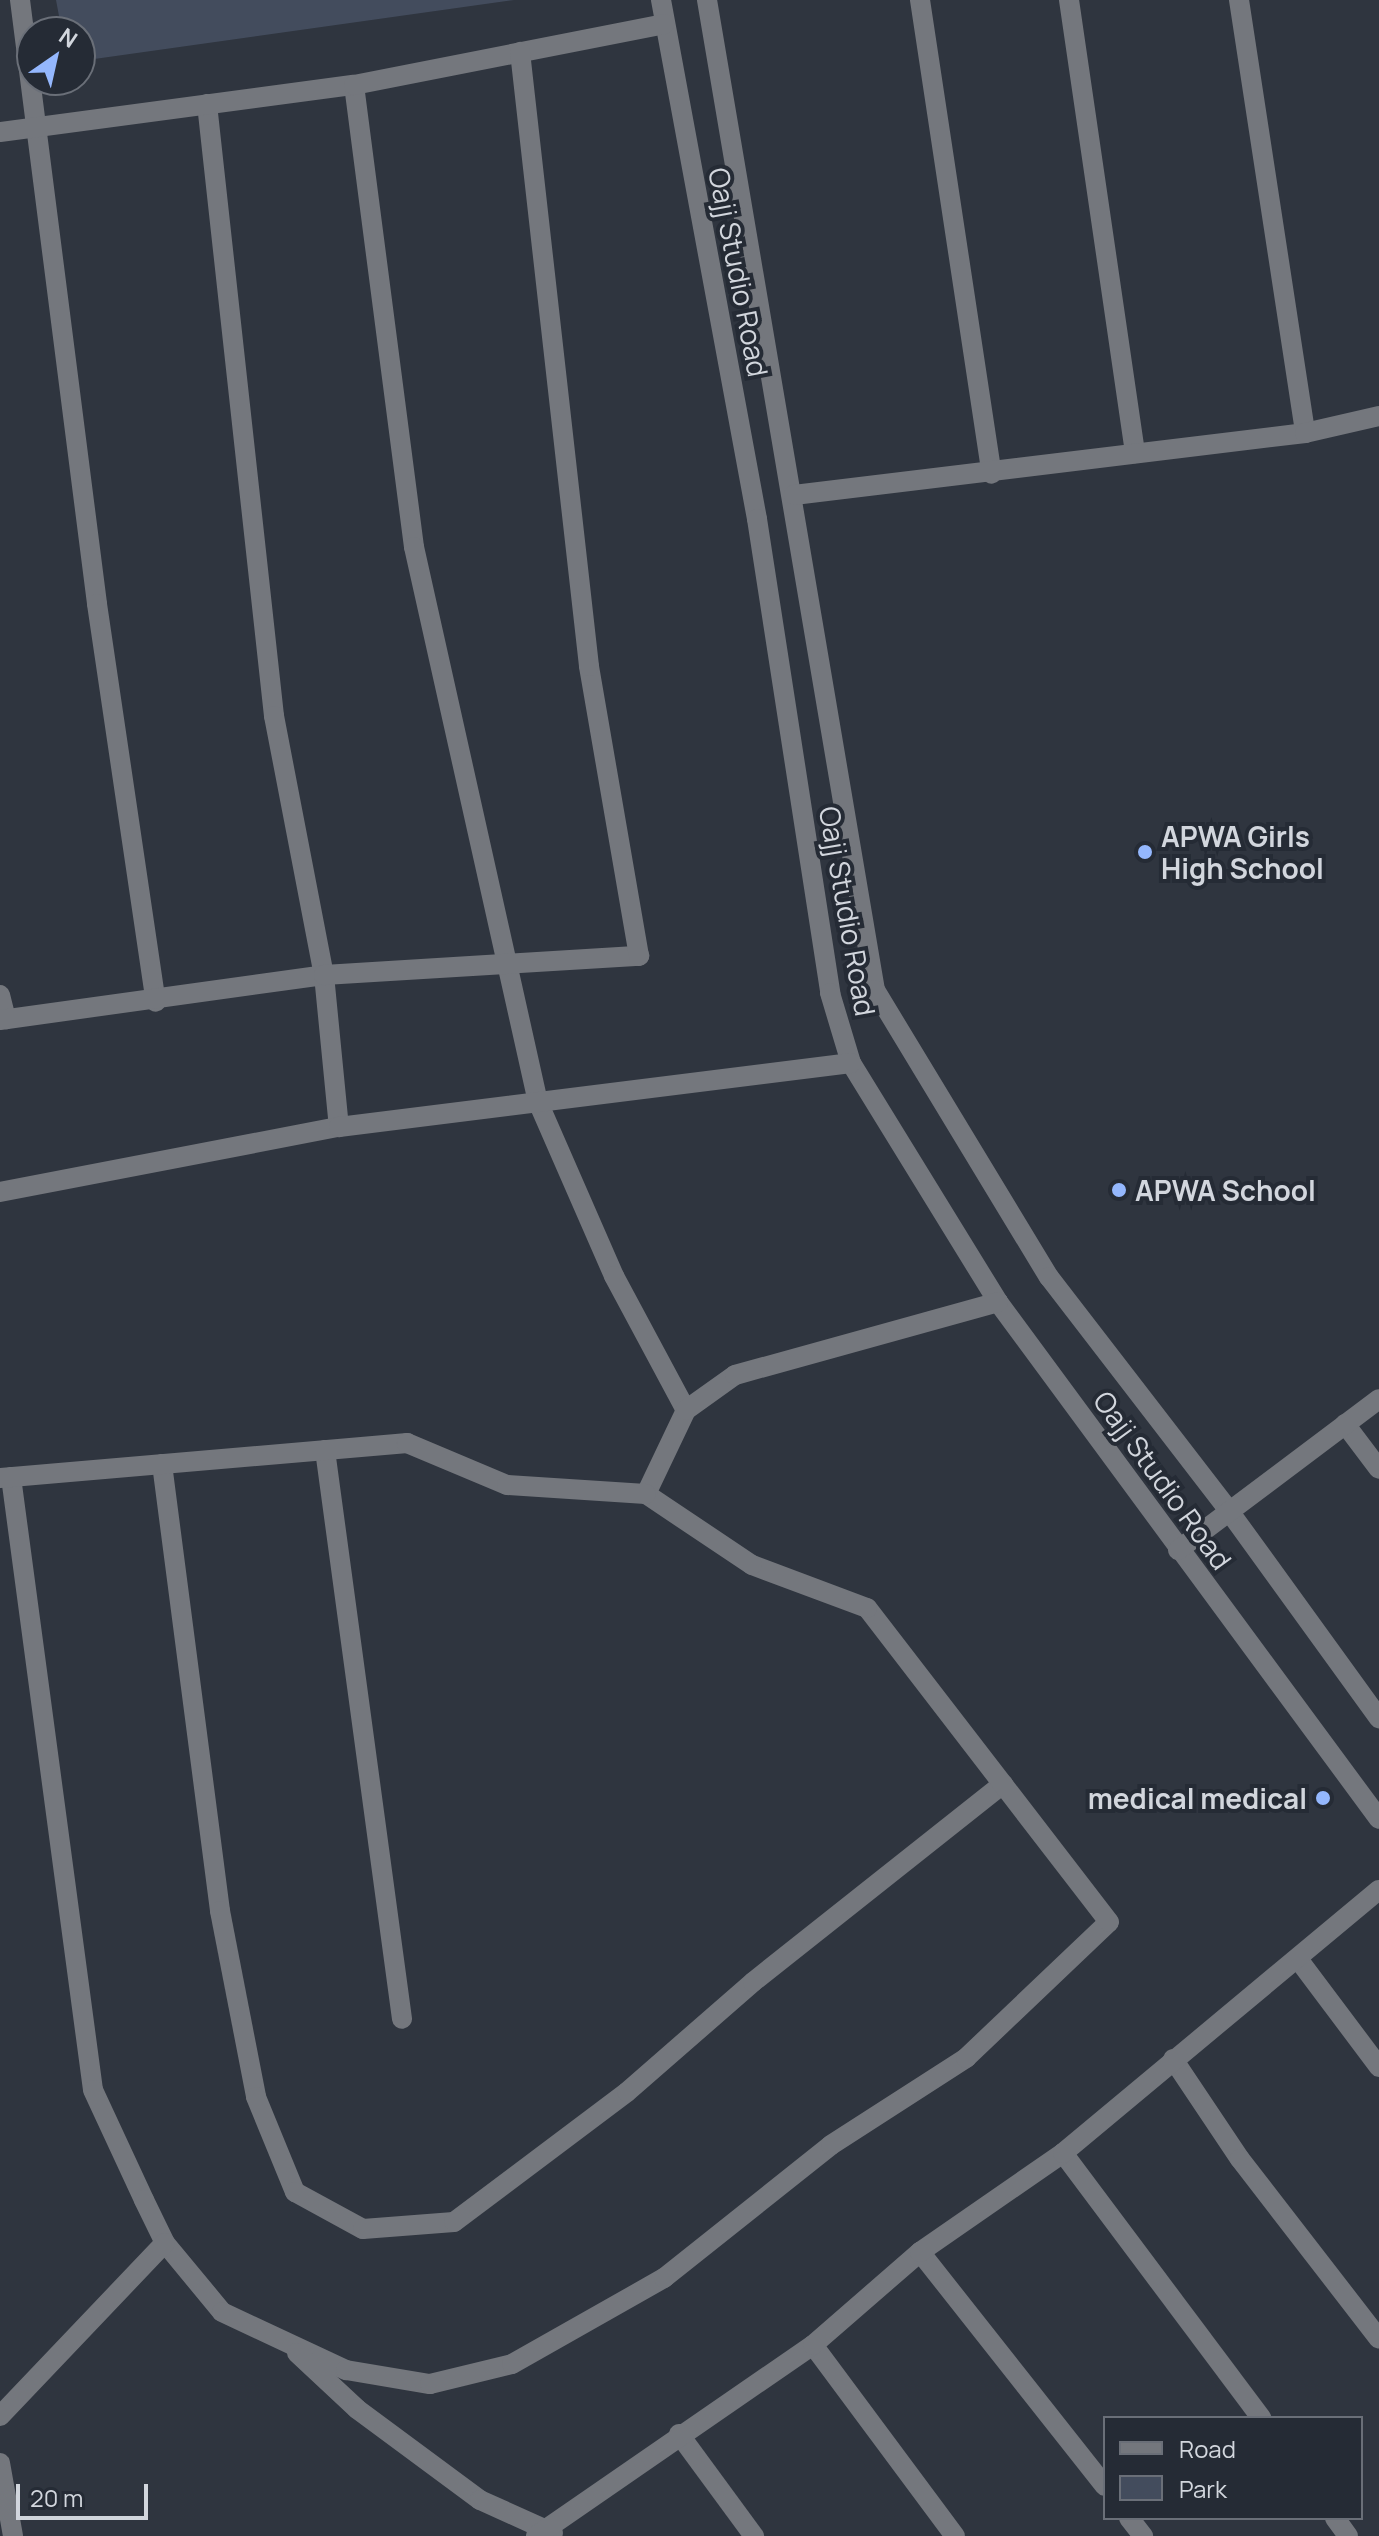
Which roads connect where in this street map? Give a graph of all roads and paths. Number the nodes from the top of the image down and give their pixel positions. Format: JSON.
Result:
{"nodes":[{"id":1,"x":20,"y":0,"type":"edge"},
{"id":2,"x":661,"y":0,"type":"edge"},
{"id":3,"x":707,"y":0,"type":"edge"},
{"id":4,"x":920,"y":0,"type":"edge"},
{"id":5,"x":1069,"y":0,"type":"edge"},
{"id":6,"x":1239,"y":0,"type":"edge"},
{"id":7,"x":664,"y":24,"type":"junction"},
{"id":8,"x":520,"y":52,"type":"junction"},
{"id":9,"x":354,"y":85,"type":"junction"},
{"id":10,"x":207,"y":104,"type":"junction"},
{"id":11,"x":38,"y":124,"type":"junction"},
{"id":12,"x":0,"y":132,"type":"edge"},
{"id":13,"x":1379,"y":416,"type":"edge"},
{"id":14,"x":1305,"y":433,"type":"junction"},
{"id":15,"x":1135,"y":453,"type":"junction"},
{"id":16,"x":992,"y":474,"type":"junction"},
{"id":17,"x":794,"y":495,"type":"junction"},
{"id":18,"x":507,"y":968,"type":"junction"},
{"id":19,"x":324,"y":975,"type":"junction"},
{"id":20,"x":0,"y":995,"type":"edge"},
{"id":21,"x":156,"y":1002,"type":"junction"},
{"id":22,"x":3,"y":1020,"type":"edge"},
{"id":23,"x":851,"y":1063,"type":"junction"},
{"id":24,"x":538,"y":1102,"type":"junction"},
{"id":25,"x":339,"y":1127,"type":"junction"},
{"id":26,"x":0,"y":1192,"type":"edge"},
{"id":27,"x":998,"y":1302,"type":"junction"},
{"id":28,"x":1379,"y":1399,"type":"edge"},
{"id":29,"x":686,"y":1410,"type":"junction"},
{"id":30,"x":1345,"y":1424,"type":"junction"},
{"id":31,"x":325,"y":1450,"type":"junction"},
{"id":32,"x":162,"y":1464,"type":"junction"},
{"id":33,"x":1379,"y":1469,"type":"edge"},
{"id":34,"x":6,"y":1478,"type":"edge"},
{"id":35,"x":646,"y":1494,"type":"junction"},
{"id":36,"x":1229,"y":1511,"type":"junction"},
{"id":37,"x":1178,"y":1550,"type":"junction"},
{"id":38,"x":1379,"y":1718,"type":"edge"},
{"id":39,"x":1003,"y":1784,"type":"junction"},
{"id":40,"x":1379,"y":1819,"type":"edge"},
{"id":41,"x":1379,"y":1890,"type":"edge"},
{"id":42,"x":1298,"y":1959,"type":"junction"},
{"id":43,"x":402,"y":2019,"type":"dead end"},
{"id":44,"x":1173,"y":2059,"type":"junction"},
{"id":45,"x":1379,"y":2067,"type":"edge"},
{"id":46,"x":1063,"y":2153,"type":"junction"},
{"id":47,"x":165,"y":2243,"type":"junction"},
{"id":48,"x":920,"y":2252,"type":"junction"},
{"id":49,"x":1379,"y":2339,"type":"edge"},
{"id":50,"x":284,"y":2341,"type":"junction"},
{"id":51,"x":813,"y":2345,"type":"junction"},
{"id":52,"x":0,"y":2416,"type":"edge"},
{"id":53,"x":1260,"y":2416,"type":"edge"},
{"id":54,"x":679,"y":2434,"type":"junction"},
{"id":55,"x":0,"y":2463,"type":"edge"},
{"id":56,"x":1103,"y":2483,"type":"edge"},
{"id":57,"x":1131,"y":2520,"type":"edge"},
{"id":58,"x":547,"y":2533,"type":"edge"},
{"id":59,"x":13,"y":2536,"type":"edge"},
{"id":60,"x":754,"y":2536,"type":"edge"},
{"id":61,"x":955,"y":2536,"type":"edge"},
{"id":62,"x":1143,"y":2536,"type":"edge"}],
"edges":[{"from":1,"to":11,"type":"street"},
{"from":2,"to":7,"type":"street","name":"Oajj Studio Road"},
{"from":3,"to":17,"type":"street","name":"Oajj Studio Road"},
{"from":4,"to":16,"type":"street"},
{"from":5,"to":15,"type":"street"},
{"from":6,"to":14,"type":"street"},
{"from":7,"to":8,"type":"street"},
{"from":7,"to":23,"type":"street","name":"Oajj Studio Road"},
{"from":8,"to":9,"type":"street"},
{"from":8,"to":18,"type":"street"},
{"from":9,"to":10,"type":"street"},
{"from":9,"to":18,"type":"street"},
{"from":10,"to":11,"type":"street"},
{"from":10,"to":19,"type":"street"},
{"from":11,"to":12,"type":"street"},
{"from":11,"to":21,"type":"street"},
{"from":13,"to":14,"type":"street"},
{"from":14,"to":15,"type":"street"},
{"from":15,"to":16,"type":"street"},
{"from":16,"to":17,"type":"street"},
{"from":17,"to":36,"type":"street","name":"Oajj Studio Road"},
{"from":18,"to":19,"type":"street"},
{"from":18,"to":24,"type":"street"},
{"from":19,"to":21,"type":"street"},
{"from":19,"to":25,"type":"street"},
{"from":20,"to":22,"type":"street"},
{"from":21,"to":22,"type":"street"},
{"from":23,"to":24,"type":"street"},
{"from":23,"to":27,"type":"street","name":"Oajj Studio Road"},
{"from":24,"to":25,"type":"street"},
{"from":24,"to":29,"type":"street"},
{"from":25,"to":26,"type":"street"},
{"from":27,"to":29,"type":"street"},
{"from":27,"to":37,"type":"street","name":"Oajj Studio Road"},
{"from":28,"to":30,"type":"street"},
{"from":29,"to":35,"type":"street"},
{"from":30,"to":33,"type":"street"},
{"from":30,"to":36,"type":"street"},
{"from":31,"to":32,"type":"street"},
{"from":31,"to":35,"type":"street"},
{"from":31,"to":43,"type":"street"},
{"from":32,"to":34,"type":"street"},
{"from":32,"to":39,"type":"street"},
{"from":34,"to":47,"type":"street"},
{"from":35,"to":39,"type":"street"},
{"from":36,"to":37,"type":"street"},
{"from":36,"to":38,"type":"street","name":"Oajj Studio Road"},
{"from":37,"to":40,"type":"street","name":"Oajj Studio Road"},
{"from":39,"to":50,"type":"street"},
{"from":41,"to":42,"type":"street"},
{"from":42,"to":44,"type":"street"},
{"from":42,"to":45,"type":"street"},
{"from":44,"to":46,"type":"street"},
{"from":44,"to":49,"type":"street"},
{"from":46,"to":48,"type":"street"},
{"from":46,"to":53,"type":"street"},
{"from":47,"to":50,"type":"street"},
{"from":47,"to":52,"type":"street"},
{"from":48,"to":51,"type":"street"},
{"from":48,"to":56,"type":"street"},
{"from":50,"to":58,"type":"street"},
{"from":51,"to":54,"type":"street"},
{"from":51,"to":61,"type":"street"},
{"from":54,"to":58,"type":"street"},
{"from":54,"to":60,"type":"street"},
{"from":55,"to":59,"type":"street"},
{"from":57,"to":62,"type":"street"}]}
